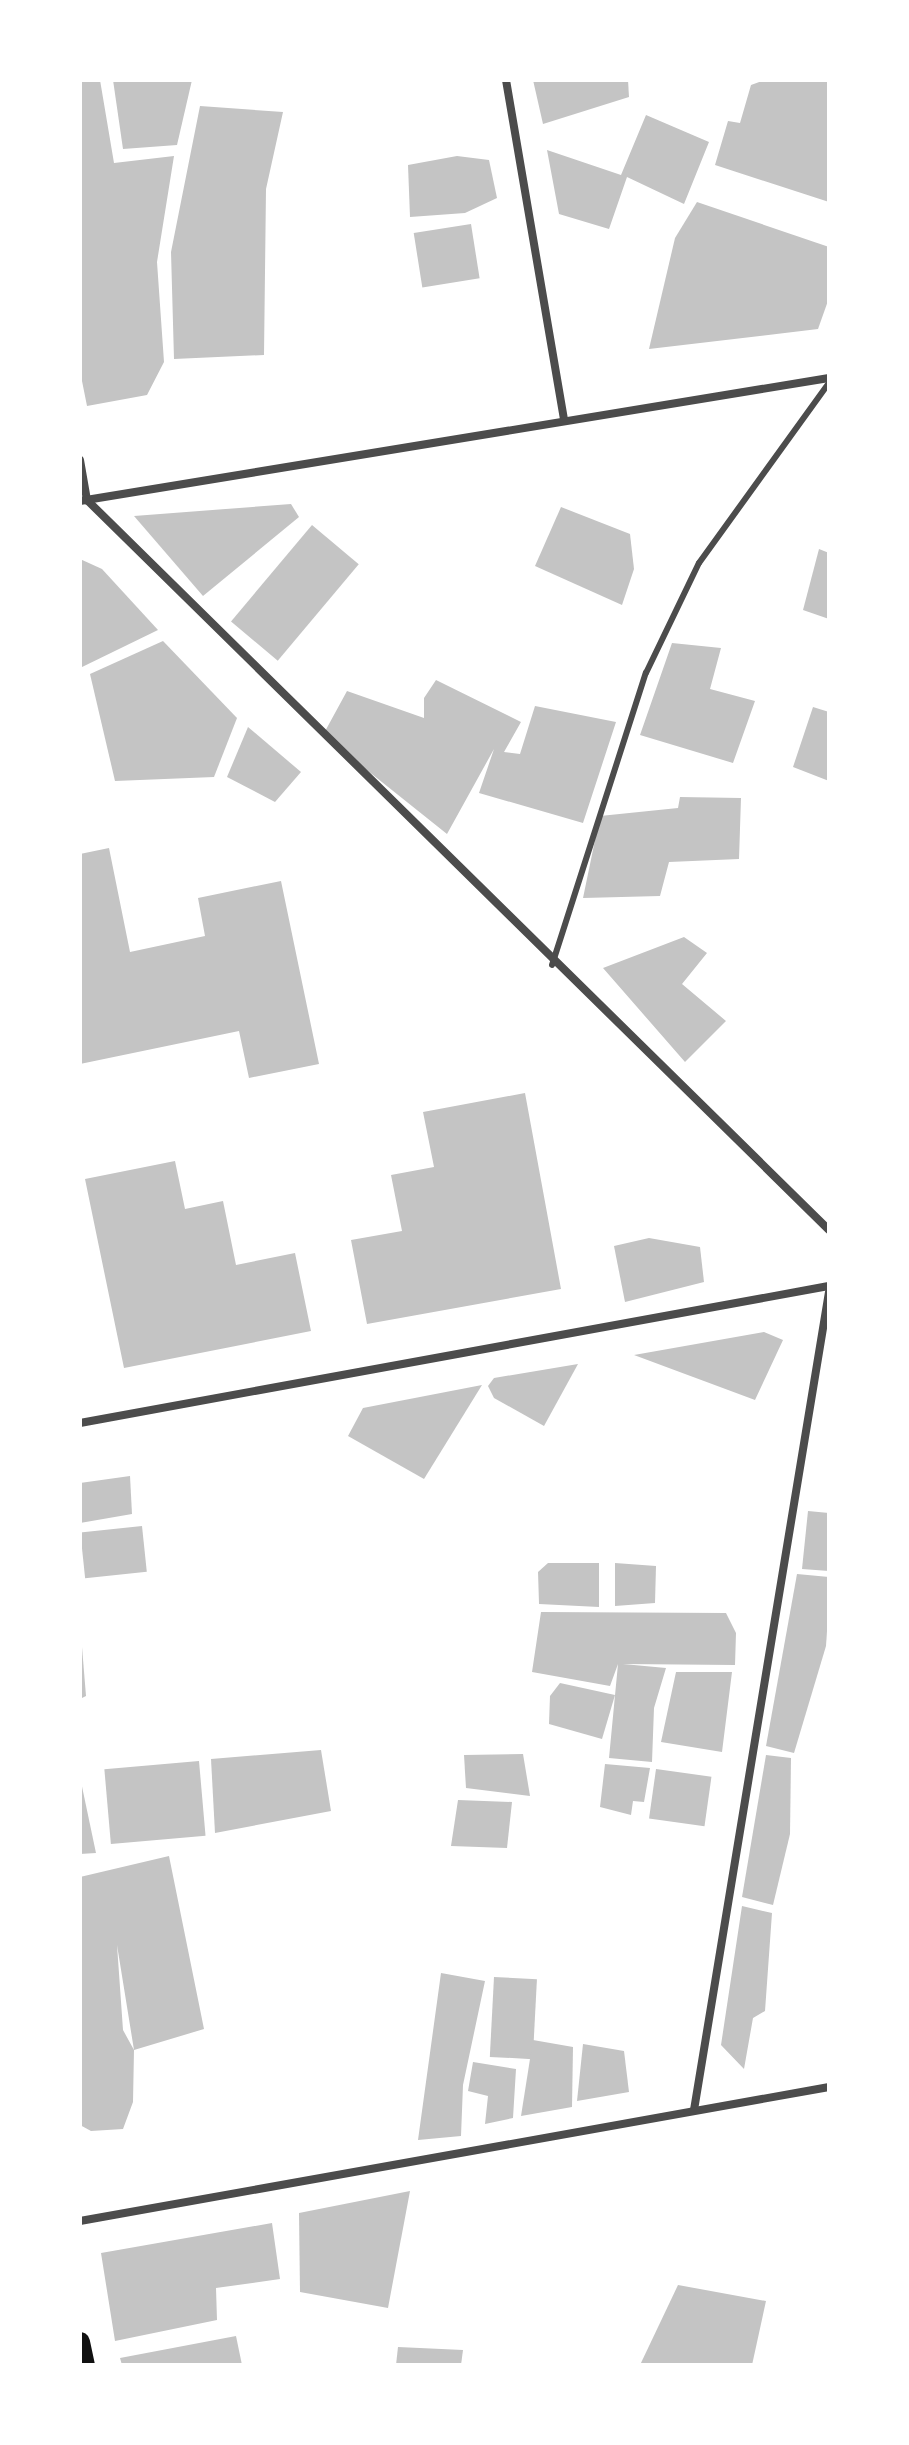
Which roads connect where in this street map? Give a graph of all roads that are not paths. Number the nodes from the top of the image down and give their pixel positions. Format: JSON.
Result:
{"nodes":[{"id":1,"x":506,"y":80,"type":"edge"},
{"id":2,"x":829,"y":380,"type":"edge"},
{"id":3,"x":564,"y":421,"type":"junction"},
{"id":4,"x":80,"y":460,"type":"edge"},
{"id":5,"x":84,"y":500,"type":"edge"},
{"id":6,"x":552,"y":965,"type":"junction"},
{"id":7,"x":829,"y":1230,"type":"edge"},
{"id":8,"x":829,"y":1289,"type":"edge"},
{"id":9,"x":80,"y":1423,"type":"edge"},
{"id":10,"x":829,"y":2087,"type":"edge"},
{"id":11,"x":694,"y":2110,"type":"junction"},
{"id":12,"x":80,"y":2221,"type":"edge"},
{"id":13,"x":80,"y":2342,"type":"edge"},
{"id":14,"x":85,"y":2365,"type":"edge"}],
"edges":[{"from":1,"to":3,"type":"street"},
{"from":2,"to":3,"type":"street"},
{"from":2,"to":6,"type":"lane"},
{"from":3,"to":5,"type":"street"},
{"from":4,"to":5,"type":"street"},
{"from":5,"to":6,"type":"street"},
{"from":6,"to":7,"type":"street"},
{"from":8,"to":9,"type":"street"},
{"from":8,"to":11,"type":"street"},
{"from":10,"to":11,"type":"street"},
{"from":11,"to":12,"type":"street"},
{"from":13,"to":14,"type":"main road"}]}
